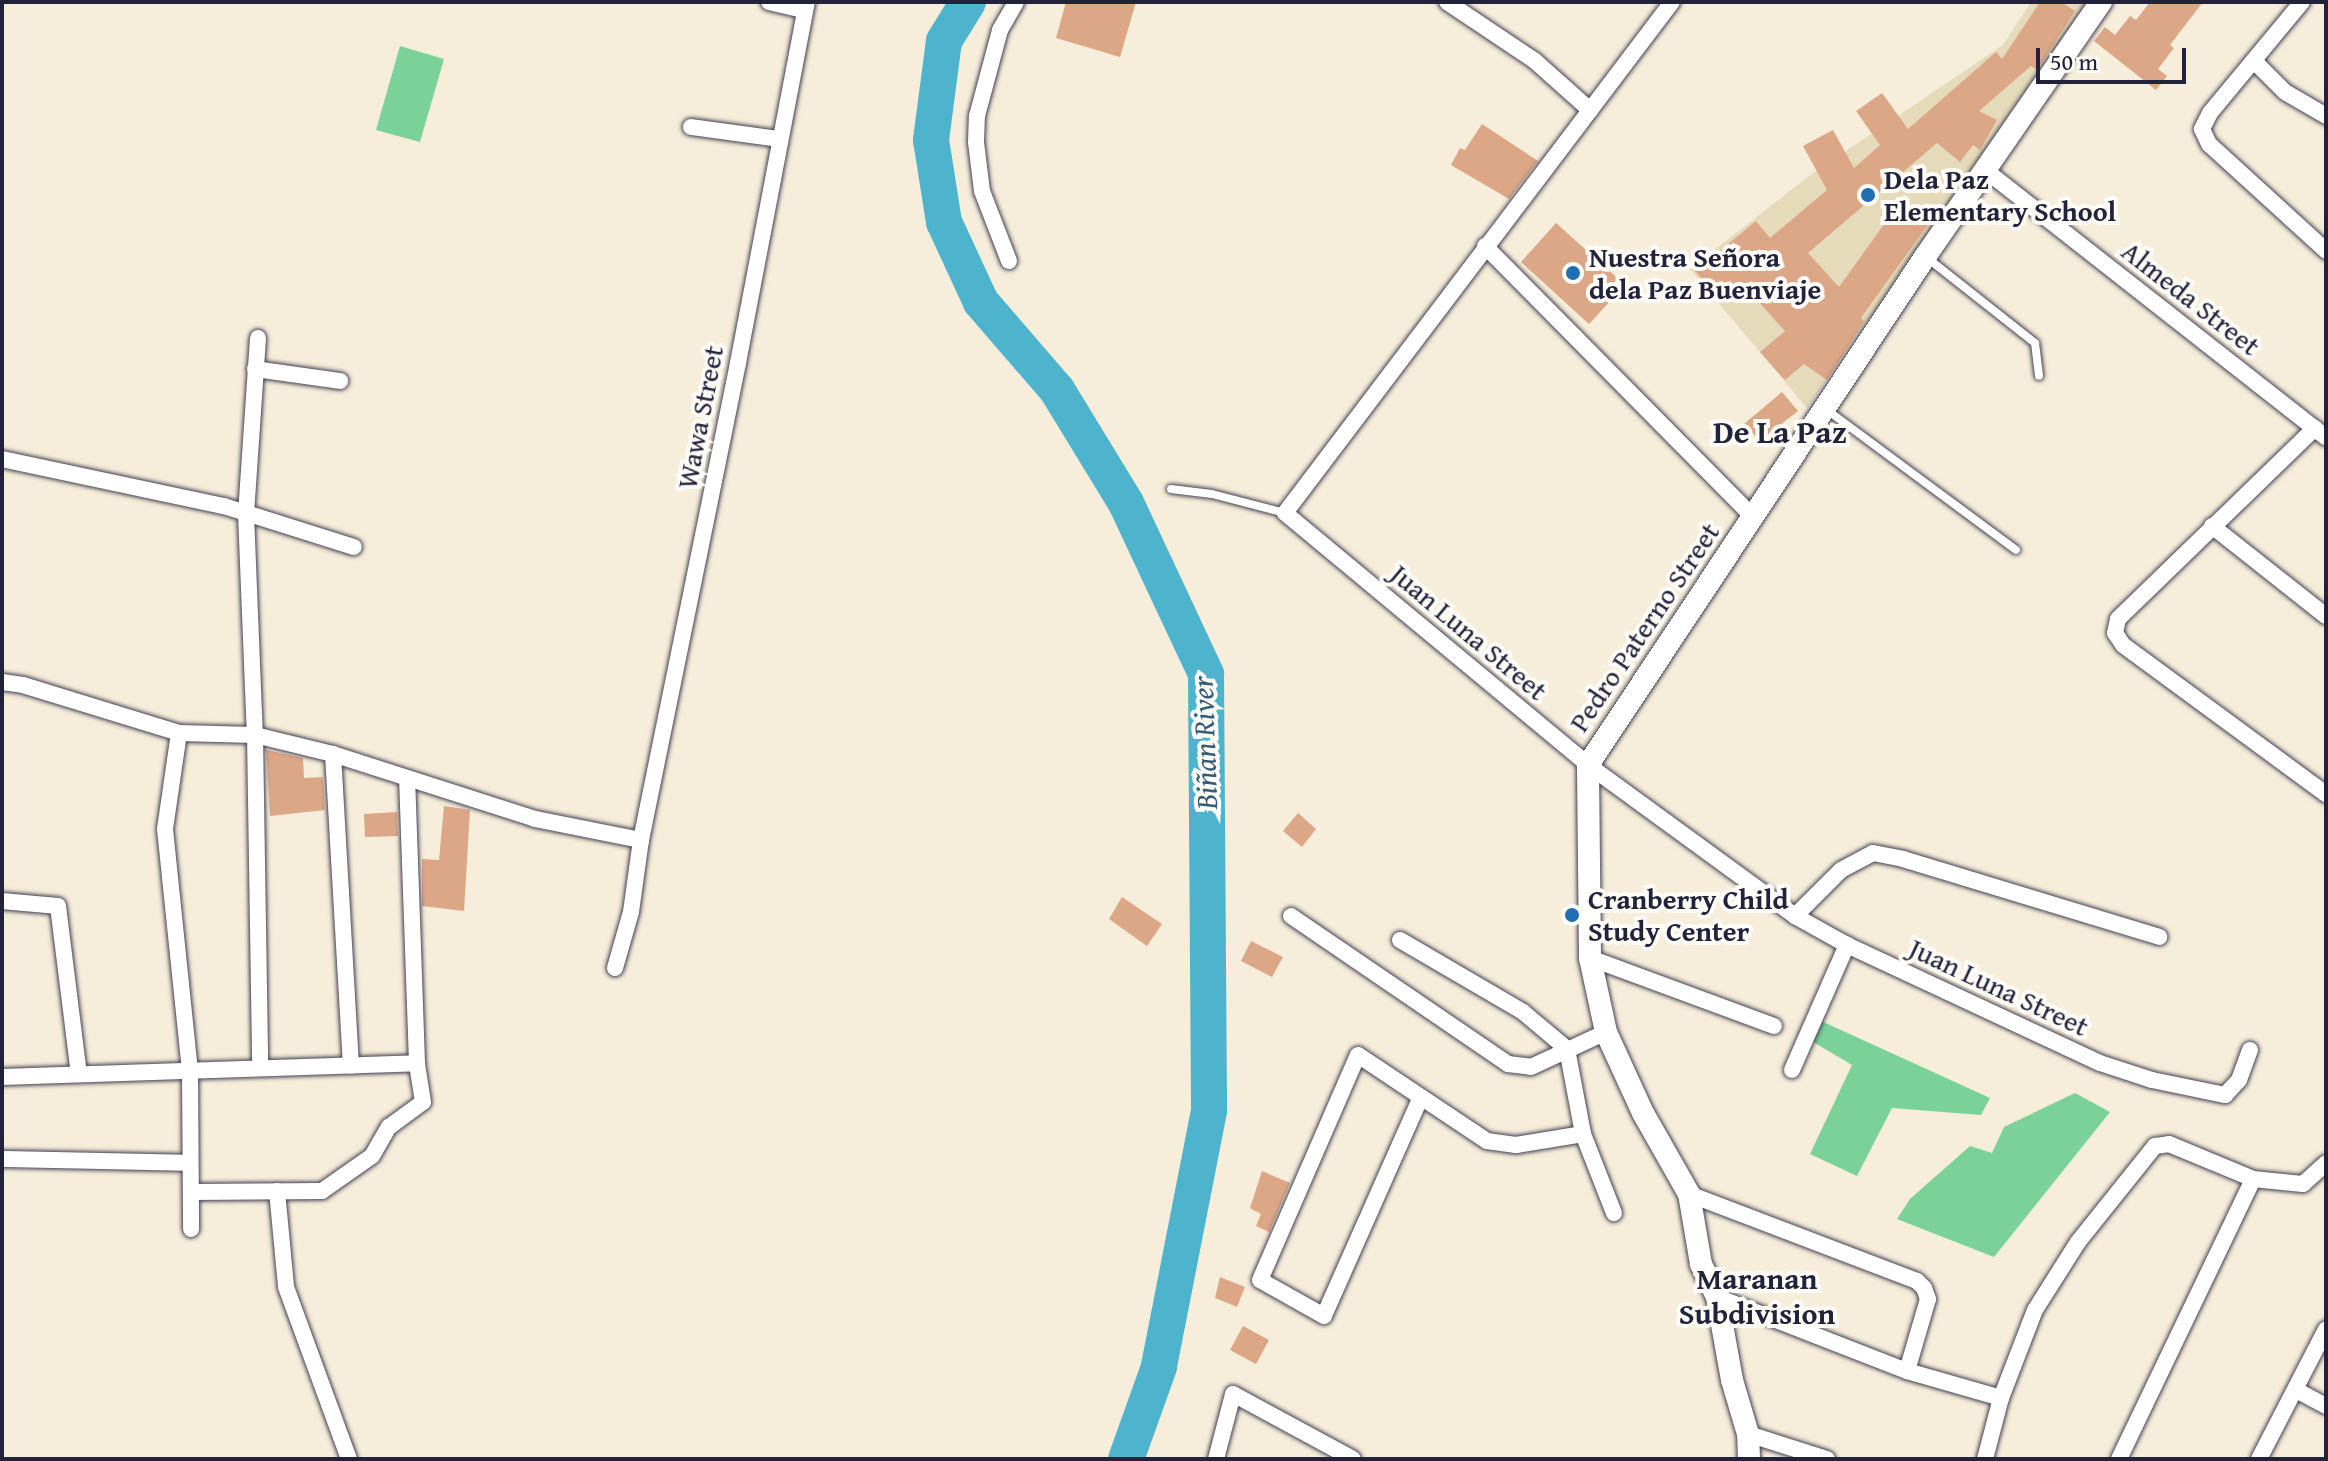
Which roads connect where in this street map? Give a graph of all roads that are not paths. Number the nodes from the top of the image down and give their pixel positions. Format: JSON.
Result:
{"nodes":[{"id":1,"x":769,"y":2,"type":"edge"},
{"id":2,"x":1016,"y":2,"type":"edge"},
{"id":3,"x":1447,"y":2,"type":"edge"},
{"id":4,"x":1672,"y":2,"type":"edge"},
{"id":5,"x":2101,"y":2,"type":"edge"},
{"id":6,"x":2302,"y":2,"type":"edge"},
{"id":7,"x":806,"y":6,"type":"edge"},
{"id":8,"x":2255,"y":62,"type":"junction"},
{"id":9,"x":1590,"y":110,"type":"junction"},
{"id":10,"x":2326,"y":116,"type":"edge"},
{"id":11,"x":691,"y":127,"type":"dead end"},
{"id":12,"x":779,"y":139,"type":"junction"},
{"id":13,"x":1985,"y":170,"type":"junction"},
{"id":14,"x":1485,"y":246,"type":"junction"},
{"id":15,"x":2326,"y":251,"type":"edge"},
{"id":16,"x":1925,"y":257,"type":"junction"},
{"id":17,"x":1009,"y":261,"type":"dead end"},
{"id":18,"x":258,"y":338,"type":"dead end"},
{"id":19,"x":255,"y":369,"type":"junction"},
{"id":20,"x":2039,"y":376,"type":"dead end"},
{"id":21,"x":340,"y":381,"type":"dead end"},
{"id":22,"x":1824,"y":408,"type":"junction"},
{"id":23,"x":2320,"y":433,"type":"edge"},
{"id":24,"x":2,"y":459,"type":"edge"},
{"id":25,"x":1171,"y":489,"type":"dead end"},
{"id":26,"x":1285,"y":513,"type":"junction"},
{"id":27,"x":246,"y":514,"type":"junction"},
{"id":28,"x":1753,"y":517,"type":"junction"},
{"id":29,"x":2212,"y":526,"type":"junction"},
{"id":30,"x":354,"y":547,"type":"dead end"},
{"id":31,"x":2016,"y":550,"type":"dead end"},
{"id":32,"x":2326,"y":616,"type":"edge"},
{"id":33,"x":2,"y":682,"type":"edge"},
{"id":34,"x":179,"y":733,"type":"junction"},
{"id":35,"x":255,"y":735,"type":"junction"},
{"id":36,"x":333,"y":754,"type":"junction"},
{"id":37,"x":1588,"y":765,"type":"junction"},
{"id":38,"x":407,"y":778,"type":"junction"},
{"id":39,"x":2326,"y":794,"type":"edge"},
{"id":40,"x":641,"y":840,"type":"junction"},
{"id":41,"x":2,"y":901,"type":"edge"},
{"id":42,"x":1291,"y":916,"type":"dead end"},
{"id":43,"x":1795,"y":916,"type":"junction"},
{"id":44,"x":2159,"y":937,"type":"dead end"},
{"id":45,"x":1400,"y":940,"type":"dead end"},
{"id":46,"x":1847,"y":945,"type":"junction"},
{"id":47,"x":1590,"y":958,"type":"junction"},
{"id":48,"x":615,"y":968,"type":"dead end"},
{"id":49,"x":1774,"y":1026,"type":"dead end"},
{"id":50,"x":1606,"y":1032,"type":"junction"},
{"id":51,"x":1567,"y":1049,"type":"junction"},
{"id":52,"x":2250,"y":1050,"type":"dead end"},
{"id":53,"x":417,"y":1063,"type":"junction"},
{"id":54,"x":351,"y":1065,"type":"junction"},
{"id":55,"x":260,"y":1066,"type":"junction"},
{"id":56,"x":1792,"y":1070,"type":"dead end"},
{"id":57,"x":190,"y":1071,"type":"junction"},
{"id":58,"x":79,"y":1074,"type":"junction"},
{"id":59,"x":2,"y":1077,"type":"edge"},
{"id":60,"x":1420,"y":1099,"type":"junction"},
{"id":61,"x":1583,"y":1134,"type":"junction"},
{"id":62,"x":2,"y":1159,"type":"edge"},
{"id":63,"x":189,"y":1163,"type":"junction"},
{"id":64,"x":2326,"y":1163,"type":"edge"},
{"id":65,"x":2253,"y":1179,"type":"junction"},
{"id":66,"x":277,"y":1191,"type":"junction"},
{"id":67,"x":191,"y":1192,"type":"junction"},
{"id":68,"x":1689,"y":1194,"type":"junction"},
{"id":69,"x":1614,"y":1213,"type":"dead end"},
{"id":70,"x":191,"y":1229,"type":"dead end"},
{"id":71,"x":1717,"y":1297,"type":"junction"},
{"id":72,"x":2326,"y":1329,"type":"edge"},
{"id":73,"x":1907,"y":1371,"type":"junction"},
{"id":74,"x":2296,"y":1390,"type":"junction"},
{"id":75,"x":2001,"y":1398,"type":"junction"},
{"id":76,"x":2326,"y":1406,"type":"edge"},
{"id":77,"x":1748,"y":1434,"type":"junction"},
{"id":78,"x":1349,"y":1458,"type":"edge"},
{"id":79,"x":349,"y":1459,"type":"edge"},
{"id":80,"x":1216,"y":1459,"type":"edge"},
{"id":81,"x":1749,"y":1459,"type":"edge"},
{"id":82,"x":1827,"y":1459,"type":"edge"},
{"id":83,"x":1985,"y":1459,"type":"edge"},
{"id":84,"x":2119,"y":1459,"type":"edge"},
{"id":85,"x":2259,"y":1459,"type":"edge"}],
"edges":[{"from":1,"to":7,"type":"street"},
{"from":2,"to":17,"type":"street"},
{"from":3,"to":9,"type":"street"},
{"from":4,"to":9,"type":"street"},
{"from":5,"to":13,"type":"street","name":"Pedro Paterno Street"},
{"from":6,"to":8,"type":"street"},
{"from":7,"to":12,"type":"street","name":"Wawa Street"},
{"from":8,"to":10,"type":"street"},
{"from":8,"to":15,"type":"street"},
{"from":9,"to":14,"type":"street"},
{"from":11,"to":12,"type":"street"},
{"from":12,"to":40,"type":"street","name":"Wawa Street"},
{"from":13,"to":16,"type":"street","name":"Pedro Paterno Street"},
{"from":13,"to":23,"type":"street","name":"Almeda Street"},
{"from":14,"to":26,"type":"street"},
{"from":14,"to":28,"type":"street"},
{"from":16,"to":20,"type":"lane"},
{"from":16,"to":22,"type":"street","name":"Pedro Paterno Street"},
{"from":18,"to":19,"type":"street"},
{"from":19,"to":21,"type":"street"},
{"from":19,"to":27,"type":"street"},
{"from":22,"to":28,"type":"street","name":"Pedro Paterno Street"},
{"from":22,"to":31,"type":"lane"},
{"from":23,"to":29,"type":"street"},
{"from":24,"to":27,"type":"street"},
{"from":25,"to":26,"type":"lane"},
{"from":26,"to":37,"type":"street","name":"Juan Luna Street"},
{"from":27,"to":30,"type":"street"},
{"from":27,"to":35,"type":"street"},
{"from":28,"to":37,"type":"street","name":"Pedro Paterno Street"},
{"from":29,"to":32,"type":"street"},
{"from":29,"to":39,"type":"street"},
{"from":33,"to":34,"type":"street"},
{"from":34,"to":35,"type":"street"},
{"from":34,"to":57,"type":"street"},
{"from":35,"to":36,"type":"street"},
{"from":35,"to":55,"type":"street"},
{"from":36,"to":38,"type":"street"},
{"from":36,"to":54,"type":"street"},
{"from":37,"to":43,"type":"street","name":"Juan Luna Street"},
{"from":37,"to":47,"type":"street","name":"Pedro Paterno Street"},
{"from":38,"to":40,"type":"street"},
{"from":38,"to":53,"type":"street"},
{"from":40,"to":48,"type":"street","name":"Wawa Street"},
{"from":41,"to":58,"type":"street"},
{"from":42,"to":51,"type":"street"},
{"from":43,"to":44,"type":"street"},
{"from":43,"to":46,"type":"street","name":"Juan Luna Street"},
{"from":45,"to":51,"type":"street"},
{"from":46,"to":52,"type":"street","name":"Juan Luna Street"},
{"from":46,"to":56,"type":"street"},
{"from":47,"to":49,"type":"street"},
{"from":47,"to":50,"type":"street","name":"Pedro Paterno Street"},
{"from":50,"to":51,"type":"street"},
{"from":50,"to":68,"type":"street","name":"Pedro Paterno Street"},
{"from":51,"to":61,"type":"street"},
{"from":53,"to":54,"type":"street"},
{"from":53,"to":66,"type":"street"},
{"from":54,"to":55,"type":"street"},
{"from":55,"to":57,"type":"street"},
{"from":57,"to":58,"type":"street"},
{"from":57,"to":63,"type":"street"},
{"from":58,"to":59,"type":"street"},
{"from":60,"to":60,"type":"street"},
{"from":60,"to":61,"type":"street"},
{"from":61,"to":69,"type":"street"},
{"from":62,"to":63,"type":"street"},
{"from":63,"to":67,"type":"street"},
{"from":64,"to":65,"type":"street"},
{"from":65,"to":75,"type":"street"},
{"from":65,"to":84,"type":"street"},
{"from":66,"to":67,"type":"street"},
{"from":66,"to":79,"type":"street"},
{"from":67,"to":70,"type":"street"},
{"from":68,"to":71,"type":"street","name":"Pedro Paterno Street"},
{"from":68,"to":73,"type":"street"},
{"from":71,"to":73,"type":"street"},
{"from":71,"to":77,"type":"street","name":"Pedro Paterno Street"},
{"from":72,"to":74,"type":"street"},
{"from":73,"to":75,"type":"street"},
{"from":74,"to":76,"type":"street"},
{"from":74,"to":85,"type":"street"},
{"from":75,"to":83,"type":"street"},
{"from":77,"to":81,"type":"street","name":"Pedro Paterno Street"},
{"from":77,"to":82,"type":"street"},
{"from":78,"to":80,"type":"street"}]}
